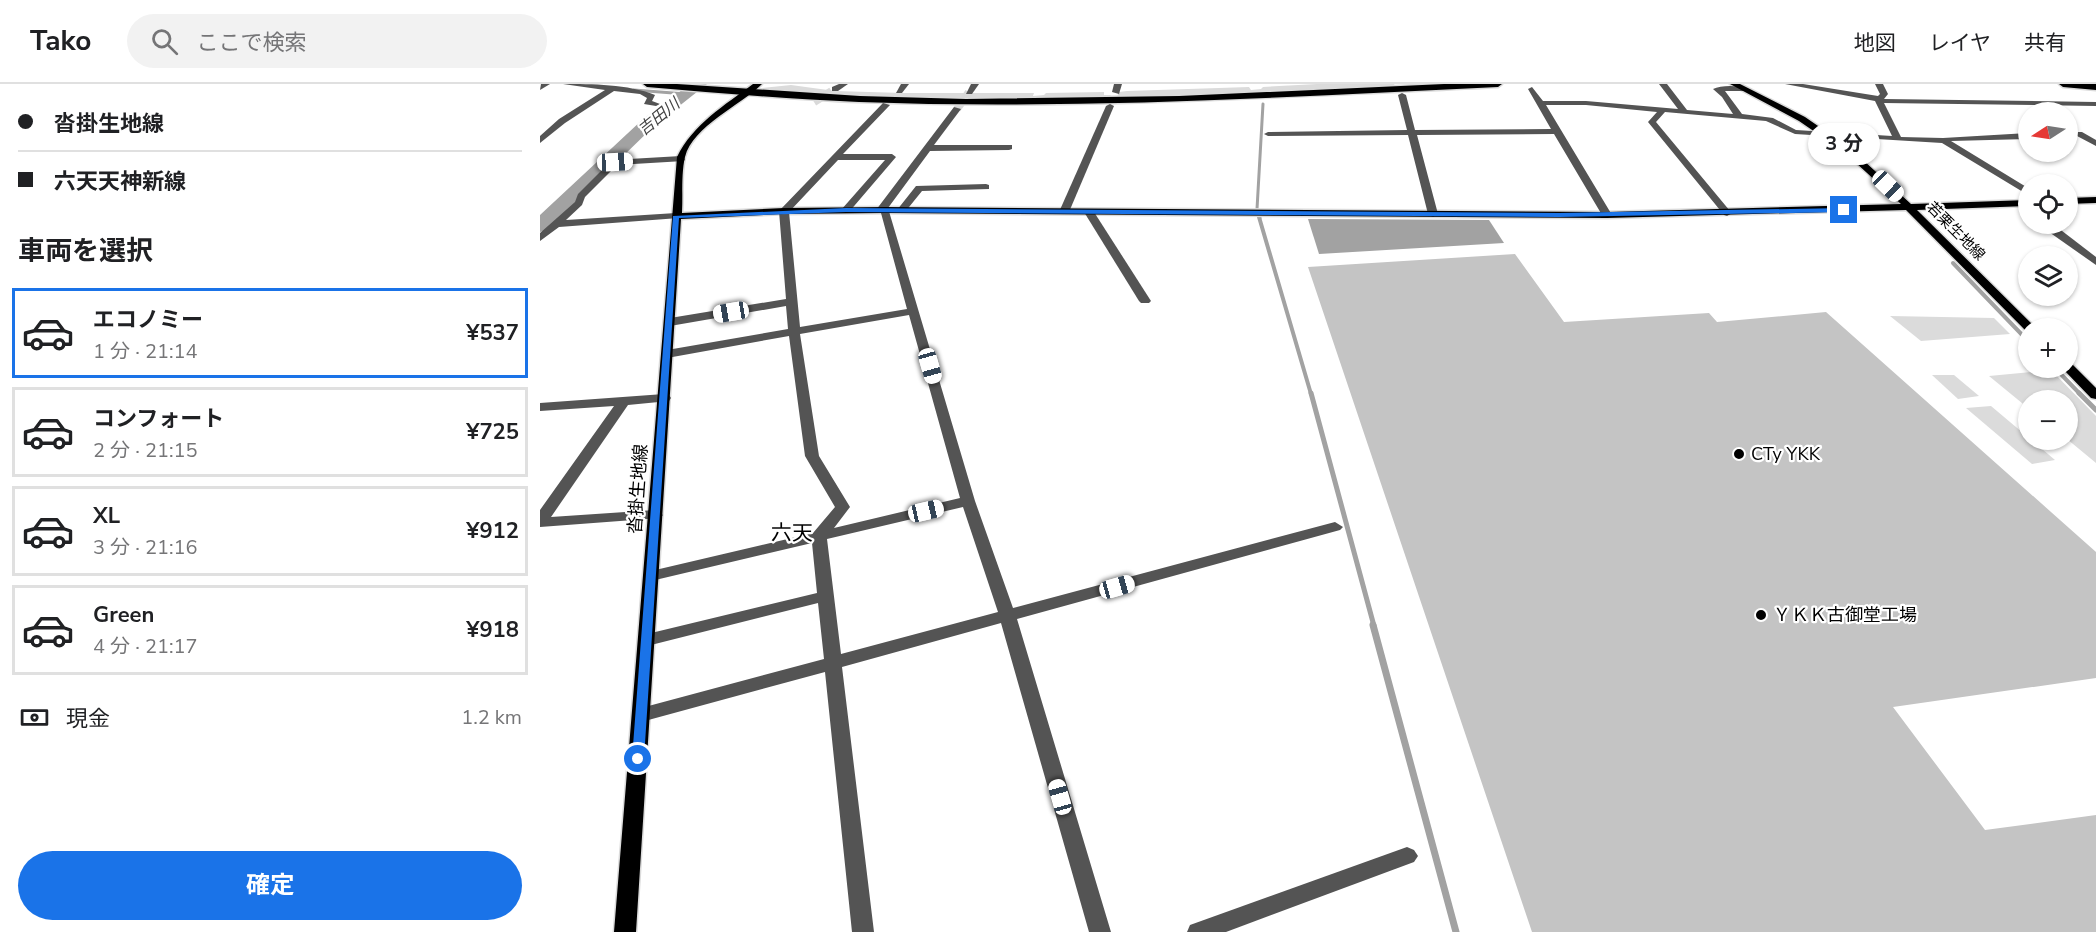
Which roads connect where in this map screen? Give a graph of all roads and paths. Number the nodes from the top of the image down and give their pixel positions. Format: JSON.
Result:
{"nodes":[{"id":1,"x":546,"y":84,"type":"edge"},
{"id":2,"x":567,"y":84,"type":"edge"},
{"id":3,"x":647,"y":84,"type":"edge"},
{"id":4,"x":844,"y":84,"type":"edge"},
{"id":5,"x":905,"y":84,"type":"edge"},
{"id":6,"x":975,"y":84,"type":"edge"},
{"id":7,"x":1498,"y":84,"type":"edge"},
{"id":8,"x":1663,"y":84,"type":"edge"},
{"id":9,"x":1789,"y":84,"type":"edge"},
{"id":10,"x":1879,"y":84,"type":"edge"},
{"id":11,"x":2063,"y":84,"type":"edge"},
{"id":12,"x":1738,"y":86,"type":"edge"},
{"id":13,"x":1714,"y":87,"type":"edge"},
{"id":14,"x":2096,"y":87,"type":"edge"},
{"id":15,"x":540,"y":88,"type":"edge"},
{"id":16,"x":614,"y":88,"type":"junction"},
{"id":17,"x":753,"y":88,"type":"edge"},
{"id":18,"x":835,"y":89,"type":"dead end"},
{"id":19,"x":1532,"y":89,"type":"dead end"},
{"id":20,"x":899,"y":91,"type":"dead end"},
{"id":21,"x":969,"y":92,"type":"tunnel mouth"},
{"id":22,"x":1402,"y":95,"type":"dead end"},
{"id":23,"x":1880,"y":100,"type":"junction"},
{"id":24,"x":2018,"y":103,"type":"edge"},
{"id":25,"x":656,"y":104,"type":"dead end"},
{"id":26,"x":1541,"y":104,"type":"junction"},
{"id":27,"x":2078,"y":104,"type":"edge"},
{"id":28,"x":2096,"y":104,"type":"edge"},
{"id":29,"x":886,"y":105,"type":"dead end"},
{"id":30,"x":1110,"y":106,"type":"dead end"},
{"id":31,"x":957,"y":109,"type":"tunnel mouth"},
{"id":32,"x":1664,"y":110,"type":"junction"},
{"id":33,"x":1684,"y":111,"type":"junction"},
{"id":34,"x":1739,"y":116,"type":"junction"},
{"id":35,"x":1558,"y":131,"type":"junction"},
{"id":36,"x":1412,"y":132,"type":"junction"},
{"id":37,"x":2096,"y":133,"type":"edge"},
{"id":38,"x":1268,"y":134,"type":"dead end"},
{"id":39,"x":1825,"y":134,"type":"junction"},
{"id":40,"x":2078,"y":134,"type":"edge"},
{"id":41,"x":2018,"y":136,"type":"edge"},
{"id":42,"x":2078,"y":137,"type":"edge"},
{"id":43,"x":1898,"y":139,"type":"junction"},
{"id":44,"x":540,"y":140,"type":"edge"},
{"id":45,"x":1944,"y":141,"type":"junction"},
{"id":46,"x":2096,"y":143,"type":"edge"},
{"id":47,"x":1009,"y":147,"type":"dead end"},
{"id":48,"x":928,"y":148,"type":"junction"},
{"id":49,"x":836,"y":157,"type":"junction"},
{"id":50,"x":681,"y":159,"type":"junction"},
{"id":51,"x":2018,"y":186,"type":"edge"},
{"id":52,"x":986,"y":187,"type":"dead end"},
{"id":53,"x":2096,"y":200,"type":"edge"},
{"id":54,"x":2078,"y":201,"type":"edge"},
{"id":55,"x":2018,"y":203,"type":"edge"},
{"id":56,"x":1910,"y":208,"type":"junction"},
{"id":57,"x":846,"y":210,"type":"junction"},
{"id":58,"x":883,"y":210,"type":"junction"},
{"id":59,"x":902,"y":210,"type":"junction"},
{"id":60,"x":784,"y":211,"type":"junction"},
{"id":61,"x":1064,"y":212,"type":"junction"},
{"id":62,"x":1089,"y":212,"type":"junction"},
{"id":63,"x":1727,"y":213,"type":"junction"},
{"id":64,"x":1433,"y":214,"type":"junction"},
{"id":65,"x":1607,"y":215,"type":"junction"},
{"id":66,"x":676,"y":216,"type":"junction"},
{"id":67,"x":554,"y":224,"type":"junction"},
{"id":68,"x":540,"y":225,"type":"edge"},
{"id":69,"x":2061,"y":234,"type":"edge"},
{"id":70,"x":540,"y":238,"type":"edge"},
{"id":71,"x":2096,"y":262,"type":"edge"},
{"id":72,"x":1145,"y":301,"type":"dead end"},
{"id":73,"x":791,"y":302,"type":"junction"},
{"id":74,"x":914,"y":311,"type":"junction"},
{"id":75,"x":2020,"y":318,"type":"edge"},
{"id":76,"x":670,"y":322,"type":"junction"},
{"id":77,"x":794,"y":332,"type":"junction"},
{"id":78,"x":667,"y":354,"type":"junction"},
{"id":79,"x":2078,"y":376,"type":"edge"},
{"id":80,"x":2094,"y":391,"type":"edge"},
{"id":81,"x":664,"y":398,"type":"junction"},
{"id":82,"x":624,"y":401,"type":"junction"},
{"id":83,"x":540,"y":407,"type":"edge"},
{"id":84,"x":969,"y":501,"type":"junction"},
{"id":85,"x":655,"y":515,"type":"junction"},
{"id":86,"x":540,"y":522,"type":"edge"},
{"id":87,"x":1335,"y":527,"type":"dead end"},
{"id":88,"x":819,"y":536,"type":"junction"},
{"id":89,"x":651,"y":576,"type":"junction"},
{"id":90,"x":826,"y":596,"type":"junction"},
{"id":91,"x":1008,"y":617,"type":"junction"},
{"id":92,"x":647,"y":640,"type":"junction"},
{"id":93,"x":834,"y":664,"type":"junction"},
{"id":94,"x":641,"y":715,"type":"junction"},
{"id":95,"x":1407,"y":856,"type":"dead end"},
{"id":96,"x":625,"y":932,"type":"edge"},
{"id":97,"x":863,"y":932,"type":"edge"},
{"id":98,"x":1100,"y":932,"type":"edge"},
{"id":99,"x":1198,"y":932,"type":"edge"}],
"edges":[{"from":1,"to":15,"type":"street"},
{"from":2,"to":16,"type":"street"},
{"from":3,"to":17,"type":"highway"},
{"from":4,"to":18,"type":"street"},
{"from":5,"to":20,"type":"street"},
{"from":6,"to":21,"type":"street"},
{"from":7,"to":17,"type":"highway"},
{"from":8,"to":33,"type":"street"},
{"from":9,"to":23,"type":"street"},
{"from":10,"to":23,"type":"street"},
{"from":11,"to":14,"type":"highway"},
{"from":12,"to":13,"type":"street"},
{"from":12,"to":39,"type":"main road","name":"若栗生地線"},
{"from":13,"to":34,"type":"street"},
{"from":16,"to":25,"type":"street"},
{"from":16,"to":44,"type":"street"},
{"from":17,"to":50,"type":"main road","name":"沓掛生地線"},
{"from":19,"to":26,"type":"street"},
{"from":22,"to":36,"type":"street"},
{"from":23,"to":24,"type":"street"},
{"from":23,"to":43,"type":"street"},
{"from":26,"to":32,"type":"street"},
{"from":26,"to":35,"type":"street"},
{"from":27,"to":28,"type":"street"},
{"from":29,"to":49,"type":"street"},
{"from":30,"to":61,"type":"street"},
{"from":31,"to":48,"type":"street"},
{"from":32,"to":33,"type":"street"},
{"from":32,"to":63,"type":"street"},
{"from":33,"to":34,"type":"street"},
{"from":34,"to":39,"type":"street"},
{"from":35,"to":36,"type":"street"},
{"from":35,"to":65,"type":"street"},
{"from":36,"to":38,"type":"street"},
{"from":36,"to":64,"type":"street"},
{"from":37,"to":40,"type":"street"},
{"from":39,"to":43,"type":"street"},
{"from":39,"to":56,"type":"main road","name":"若栗生地線"},
{"from":41,"to":45,"type":"street"},
{"from":42,"to":46,"type":"street"},
{"from":43,"to":45,"type":"street"},
{"from":45,"to":51,"type":"street"},
{"from":47,"to":48,"type":"street"},
{"from":48,"to":58,"type":"street"},
{"from":49,"to":57,"type":"street"},
{"from":49,"to":60,"type":"street"},
{"from":50,"to":66,"type":"main road","name":"沓掛生地線"},
{"from":50,"to":67,"type":"street"},
{"from":52,"to":59,"type":"street"},
{"from":53,"to":54,"type":"main road"},
{"from":55,"to":56,"type":"main road"},
{"from":56,"to":63,"type":"main road"},
{"from":56,"to":75,"type":"main road","name":"若栗生地線"},
{"from":57,"to":58,"type":"main road"},
{"from":57,"to":60,"type":"main road"},
{"from":58,"to":59,"type":"main road"},
{"from":58,"to":74,"type":"street"},
{"from":59,"to":61,"type":"main road"},
{"from":60,"to":66,"type":"main road"},
{"from":60,"to":73,"type":"street"},
{"from":61,"to":62,"type":"main road"},
{"from":62,"to":64,"type":"main road"},
{"from":62,"to":72,"type":"street"},
{"from":63,"to":65,"type":"main road"},
{"from":64,"to":65,"type":"main road"},
{"from":66,"to":67,"type":"street"},
{"from":66,"to":76,"type":"main road","name":"沓掛生地線"},
{"from":67,"to":68,"type":"street"},
{"from":67,"to":70,"type":"street"},
{"from":69,"to":71,"type":"street"},
{"from":73,"to":76,"type":"street"},
{"from":73,"to":77,"type":"street"},
{"from":74,"to":77,"type":"street"},
{"from":74,"to":84,"type":"street"},
{"from":76,"to":78,"type":"main road","name":"沓掛生地線"},
{"from":77,"to":78,"type":"street"},
{"from":77,"to":88,"type":"street"},
{"from":78,"to":81,"type":"main road","name":"沓掛生地線"},
{"from":79,"to":80,"type":"main road"},
{"from":81,"to":82,"type":"street"},
{"from":81,"to":85,"type":"main road","name":"沓掛生地線"},
{"from":82,"to":83,"type":"street"},
{"from":82,"to":86,"type":"street"},
{"from":84,"to":88,"type":"street"},
{"from":84,"to":91,"type":"street"},
{"from":85,"to":86,"type":"street"},
{"from":85,"to":89,"type":"main road","name":"沓掛生地線"},
{"from":87,"to":91,"type":"street"},
{"from":88,"to":89,"type":"street"},
{"from":88,"to":90,"type":"street"},
{"from":89,"to":92,"type":"main road","name":"沓掛生地線"},
{"from":90,"to":92,"type":"street"},
{"from":90,"to":93,"type":"street"},
{"from":91,"to":93,"type":"street"},
{"from":91,"to":98,"type":"street"},
{"from":92,"to":94,"type":"main road","name":"沓掛生地線"},
{"from":93,"to":94,"type":"street"},
{"from":93,"to":97,"type":"street"},
{"from":94,"to":96,"type":"main road","name":"沓掛生地線"},
{"from":95,"to":99,"type":"street"}]}
